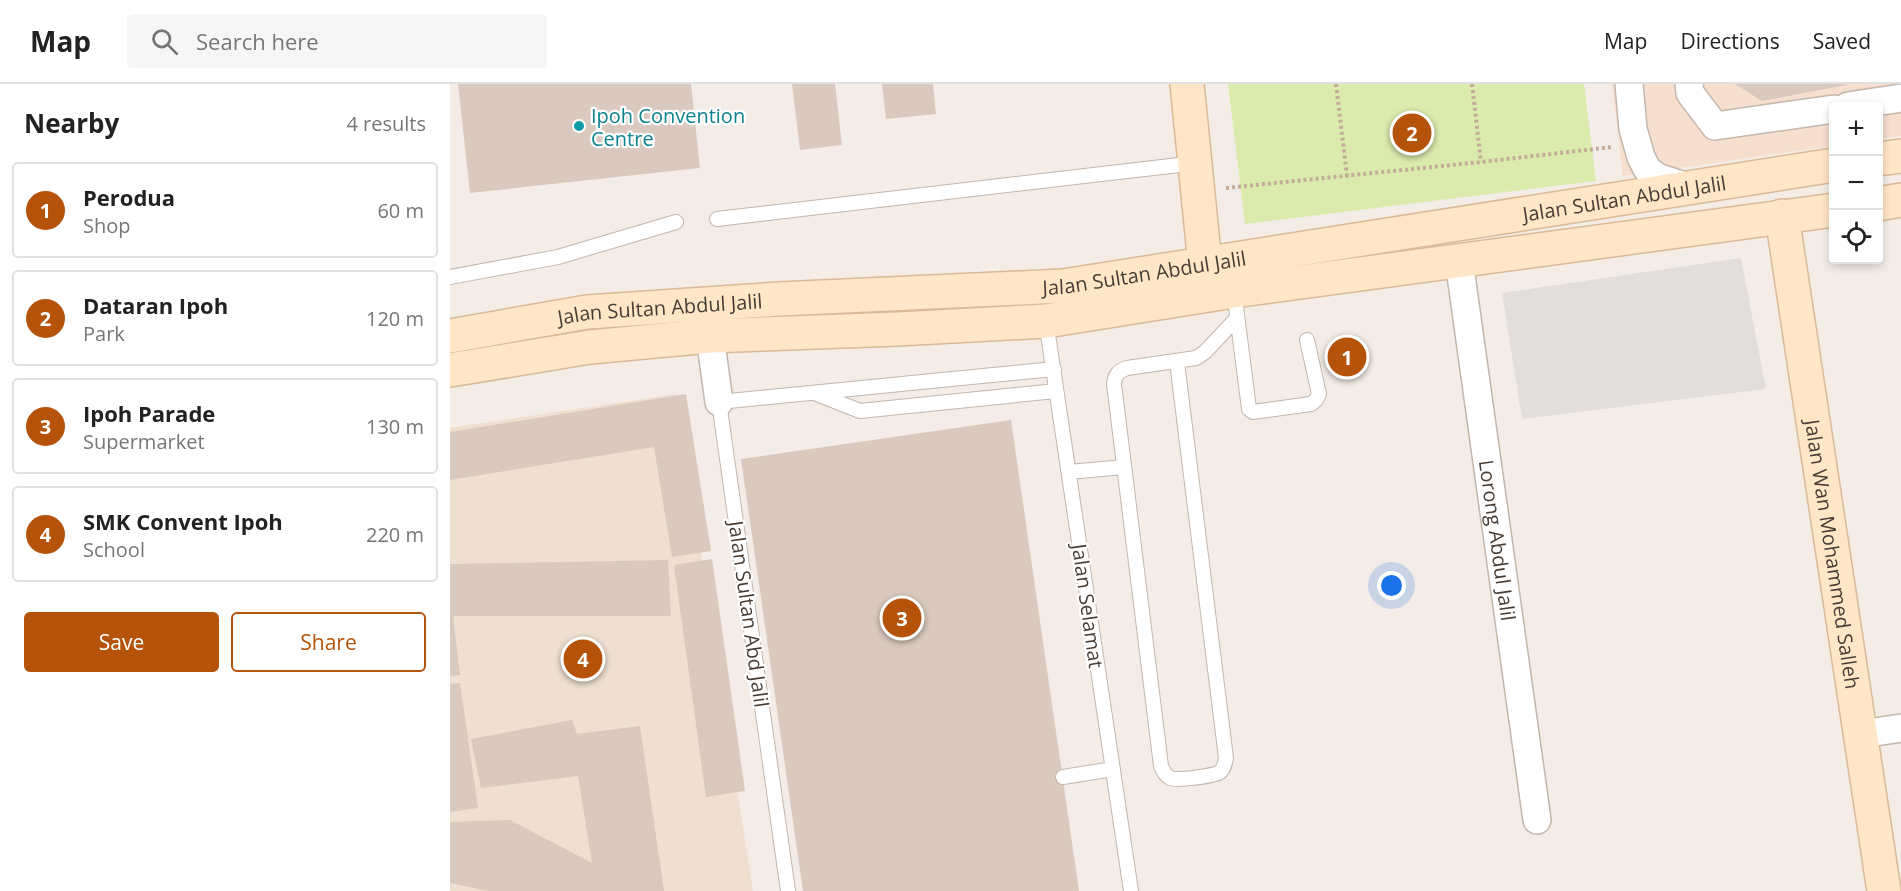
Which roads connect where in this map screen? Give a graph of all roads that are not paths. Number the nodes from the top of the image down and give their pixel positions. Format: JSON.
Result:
{"nodes":[{"id":1,"x":1187,"y":84,"type":"edge"},
{"id":2,"x":1629,"y":84,"type":"edge"},
{"id":3,"x":1689,"y":84,"type":"edge"},
{"id":4,"x":1901,"y":98,"type":"edge"},
{"id":5,"x":1874,"y":102,"type":"edge"},
{"id":6,"x":1829,"y":110,"type":"edge"},
{"id":7,"x":1901,"y":156,"type":"edge"},
{"id":8,"x":1883,"y":158,"type":"edge"},
{"id":9,"x":1829,"y":166,"type":"edge"},
{"id":10,"x":1829,"y":175,"type":"edge"},
{"id":11,"x":1197,"y":177,"type":"junction"},
{"id":12,"x":1691,"y":188,"type":"junction"},
{"id":13,"x":1901,"y":200,"type":"edge"},
{"id":14,"x":1883,"y":203,"type":"edge"},
{"id":15,"x":1829,"y":210,"type":"edge"},
{"id":16,"x":1782,"y":216,"type":"junction"},
{"id":17,"x":717,"y":219,"type":"dead end"},
{"id":18,"x":676,"y":222,"type":"dead end"},
{"id":19,"x":1458,"y":261,"type":"junction"},
{"id":20,"x":1205,"y":264,"type":"junction"},
{"id":21,"x":450,"y":277,"type":"edge"},
{"id":22,"x":1323,"y":279,"type":"junction"},
{"id":23,"x":1236,"y":305,"type":"junction"},
{"id":24,"x":1142,"y":306,"type":"junction"},
{"id":25,"x":1046,"y":321,"type":"junction"},
{"id":26,"x":450,"y":336,"type":"edge"},
{"id":27,"x":710,"y":336,"type":"junction"},
{"id":28,"x":1307,"y":340,"type":"dead end"},
{"id":29,"x":1177,"y":362,"type":"junction"},
{"id":30,"x":1054,"y":369,"type":"junction"},
{"id":31,"x":450,"y":370,"type":"edge"},
{"id":32,"x":1056,"y":391,"type":"junction"},
{"id":33,"x":815,"y":393,"type":"junction"},
{"id":34,"x":719,"y":402,"type":"junction"},
{"id":35,"x":1124,"y":467,"type":"junction"},
{"id":36,"x":1069,"y":472,"type":"junction"},
{"id":37,"x":1901,"y":728,"type":"edge"},
{"id":38,"x":1861,"y":734,"type":"junction"},
{"id":39,"x":1113,"y":769,"type":"junction"},
{"id":40,"x":1063,"y":777,"type":"dead end"},
{"id":41,"x":1537,"y":820,"type":"dead end"},
{"id":42,"x":788,"y":891,"type":"edge"},
{"id":43,"x":1131,"y":891,"type":"edge"},
{"id":44,"x":1884,"y":891,"type":"edge"}],
"edges":[{"from":1,"to":11,"type":"street"},
{"from":2,"to":12,"type":"street"},
{"from":3,"to":6,"type":"street"},
{"from":4,"to":5,"type":"street"},
{"from":7,"to":8,"type":"street"},
{"from":9,"to":12,"type":"street","name":"Jalan Sultan Abdul Jalil"},
{"from":10,"to":16,"type":"street"},
{"from":11,"to":17,"type":"lane"},
{"from":11,"to":20,"type":"street"},
{"from":12,"to":16,"type":"street"},
{"from":12,"to":20,"type":"street","name":"Jalan Sultan Abdul Jalil"},
{"from":13,"to":14,"type":"street"},
{"from":15,"to":16,"type":"street","name":"Jalan Sultan Abdul Jalil"},
{"from":16,"to":19,"type":"street","name":"Jalan Sultan Abdul Jalil"},
{"from":16,"to":38,"type":"street","name":"Jalan Wan Mohammed Salleh"},
{"from":18,"to":21,"type":"lane"},
{"from":19,"to":22,"type":"street","name":"Jalan Sultan Abdul Jalil"},
{"from":19,"to":41,"type":"street","name":"Lorong Abdul Jalil"},
{"from":20,"to":22,"type":"street"},
{"from":20,"to":24,"type":"street"},
{"from":20,"to":26,"type":"street","name":"Jalan Sultan Abdul Jalil"},
{"from":22,"to":23,"type":"street","name":"Jalan Sultan Abdul Jalil"},
{"from":23,"to":24,"type":"street","name":"Jalan Sultan Abdul Jalil"},
{"from":23,"to":28,"type":"lane"},
{"from":23,"to":29,"type":"lane"},
{"from":24,"to":25,"type":"street","name":"Jalan Sultan Abdul Jalil"},
{"from":25,"to":27,"type":"street","name":"Jalan Sultan Abdul Jalil"},
{"from":25,"to":30,"type":"lane","name":"Jalan Selamat"},
{"from":27,"to":31,"type":"street","name":"Jalan Sultan Abdul Jalil"},
{"from":27,"to":34,"type":"street","name":"Jalan Sultan Abd Jalil"},
{"from":29,"to":35,"type":"lane"},
{"from":29,"to":35,"type":"lane"},
{"from":30,"to":32,"type":"lane","name":"Jalan Selamat"},
{"from":30,"to":33,"type":"lane"},
{"from":32,"to":33,"type":"lane"},
{"from":32,"to":36,"type":"lane","name":"Jalan Selamat"},
{"from":33,"to":34,"type":"lane"},
{"from":34,"to":42,"type":"lane","name":"Jalan Sultan Abd Jalil"},
{"from":35,"to":36,"type":"lane"},
{"from":36,"to":39,"type":"lane","name":"Jalan Selamat"},
{"from":37,"to":38,"type":"street"},
{"from":38,"to":44,"type":"street","name":"Jalan Wan Mohammed Salleh"},
{"from":39,"to":40,"type":"lane"},
{"from":39,"to":43,"type":"lane","name":"Jalan Selamat"}]}
